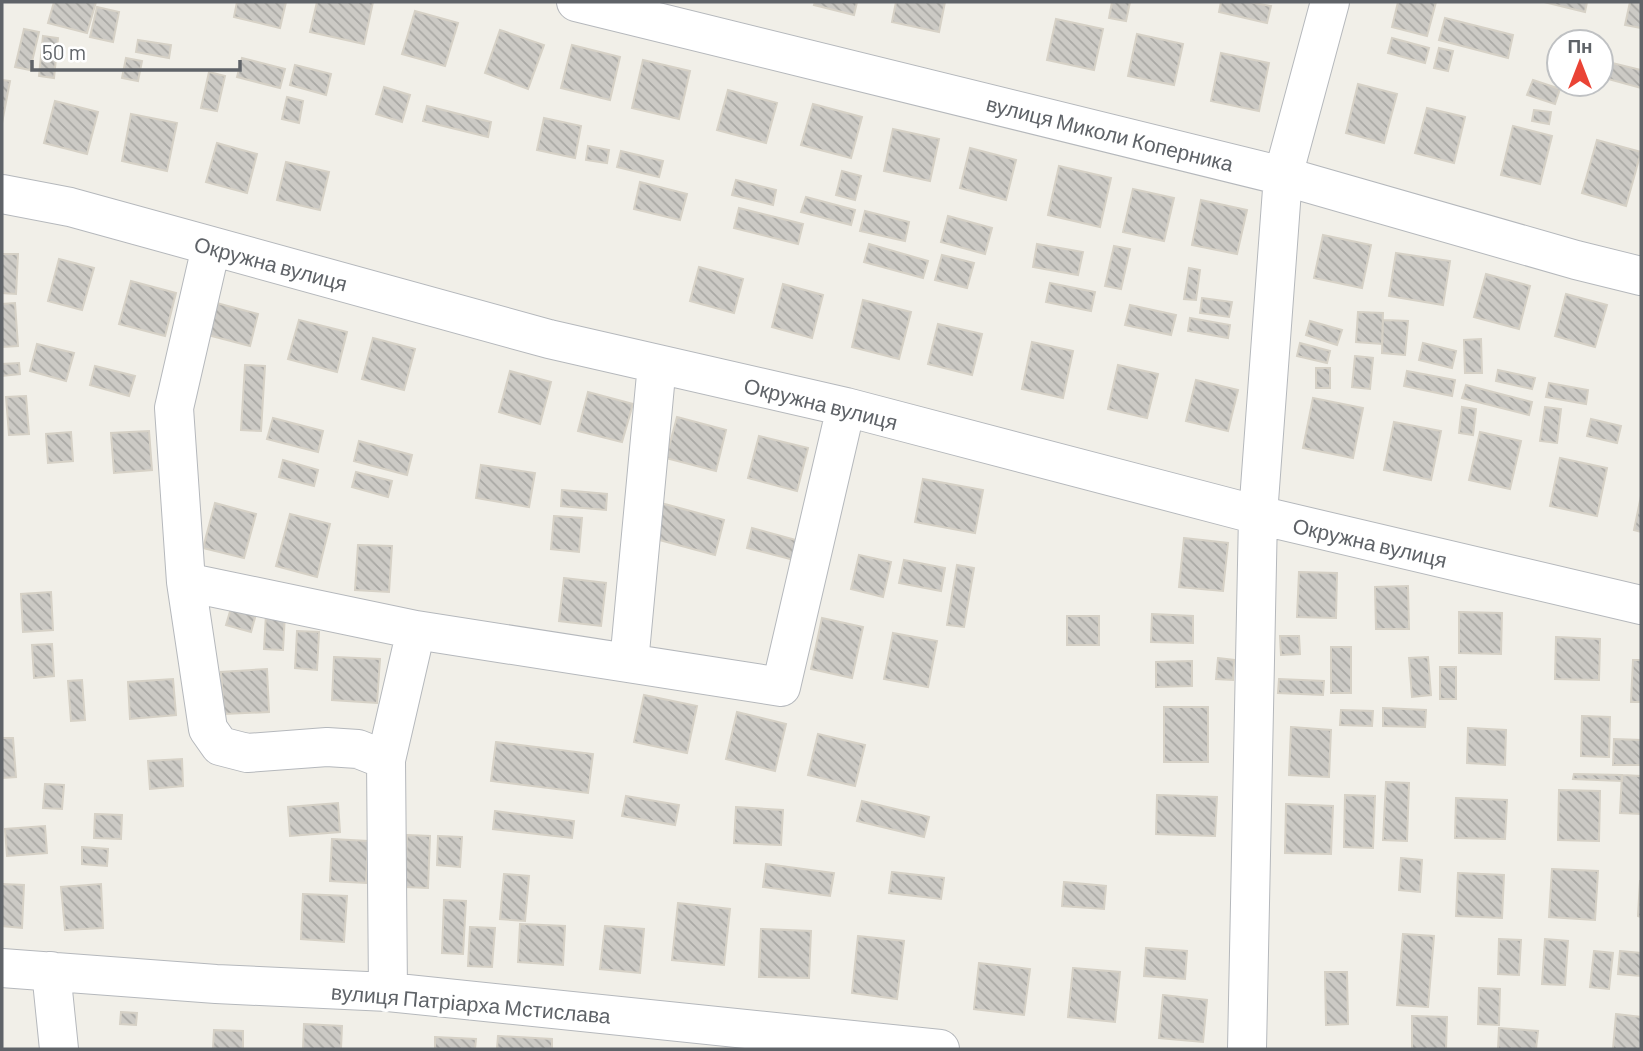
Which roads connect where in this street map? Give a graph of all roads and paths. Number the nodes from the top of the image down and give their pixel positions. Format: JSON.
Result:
{"nodes":[{"id":1,"x":576,"y":2,"type":"edge"},
{"id":2,"x":1329,"y":2,"type":"edge"},
{"id":3,"x":1283,"y":176,"type":"junction"},
{"id":4,"x":2,"y":194,"type":"edge"},
{"id":5,"x":211,"y":247,"type":"junction"},
{"id":6,"x":1641,"y":276,"type":"edge"},
{"id":7,"x":657,"y":364,"type":"junction"},
{"id":8,"x":846,"y":407,"type":"junction"},
{"id":9,"x":1258,"y":515,"type":"junction"},
{"id":10,"x":186,"y":582,"type":"junction"},
{"id":11,"x":1641,"y":605,"type":"edge"},
{"id":12,"x":416,"y":630,"type":"junction"},
{"id":13,"x":629,"y":663,"type":"junction"},
{"id":14,"x":386,"y":760,"type":"junction"},
{"id":15,"x":2,"y":968,"type":"edge"},
{"id":16,"x":51,"y":971,"type":"junction"},
{"id":17,"x":388,"y":992,"type":"junction"},
{"id":18,"x":59,"y":1049,"type":"edge"},
{"id":19,"x":940,"y":1049,"type":"edge"},
{"id":20,"x":1247,"y":1049,"type":"edge"}],
"edges":[{"from":1,"to":3,"type":"street","name":"вулиця Миколи Коперника"},
{"from":2,"to":3,"type":"street"},
{"from":3,"to":6,"type":"street","name":"вулиця Миколи Коперника"},
{"from":3,"to":9,"type":"street"},
{"from":4,"to":5,"type":"street","name":"Окружна вулиця"},
{"from":5,"to":7,"type":"street","name":"Окружна вулиця"},
{"from":5,"to":10,"type":"street"},
{"from":7,"to":8,"type":"street","name":"Окружна вулиця"},
{"from":7,"to":13,"type":"street"},
{"from":8,"to":9,"type":"street","name":"Окружна вулиця"},
{"from":8,"to":13,"type":"street"},
{"from":9,"to":11,"type":"street","name":"Окружна вулиця"},
{"from":9,"to":20,"type":"street"},
{"from":10,"to":12,"type":"street"},
{"from":10,"to":14,"type":"street"},
{"from":12,"to":13,"type":"street"},
{"from":12,"to":14,"type":"street"},
{"from":14,"to":17,"type":"street"},
{"from":15,"to":16,"type":"street","name":"вулиця Патріарха Мстислава"},
{"from":16,"to":17,"type":"street","name":"вулиця Патріарха Мстислава"},
{"from":16,"to":18,"type":"street"},
{"from":17,"to":19,"type":"street","name":"вулиця Патріарха Мстислава"}]}
